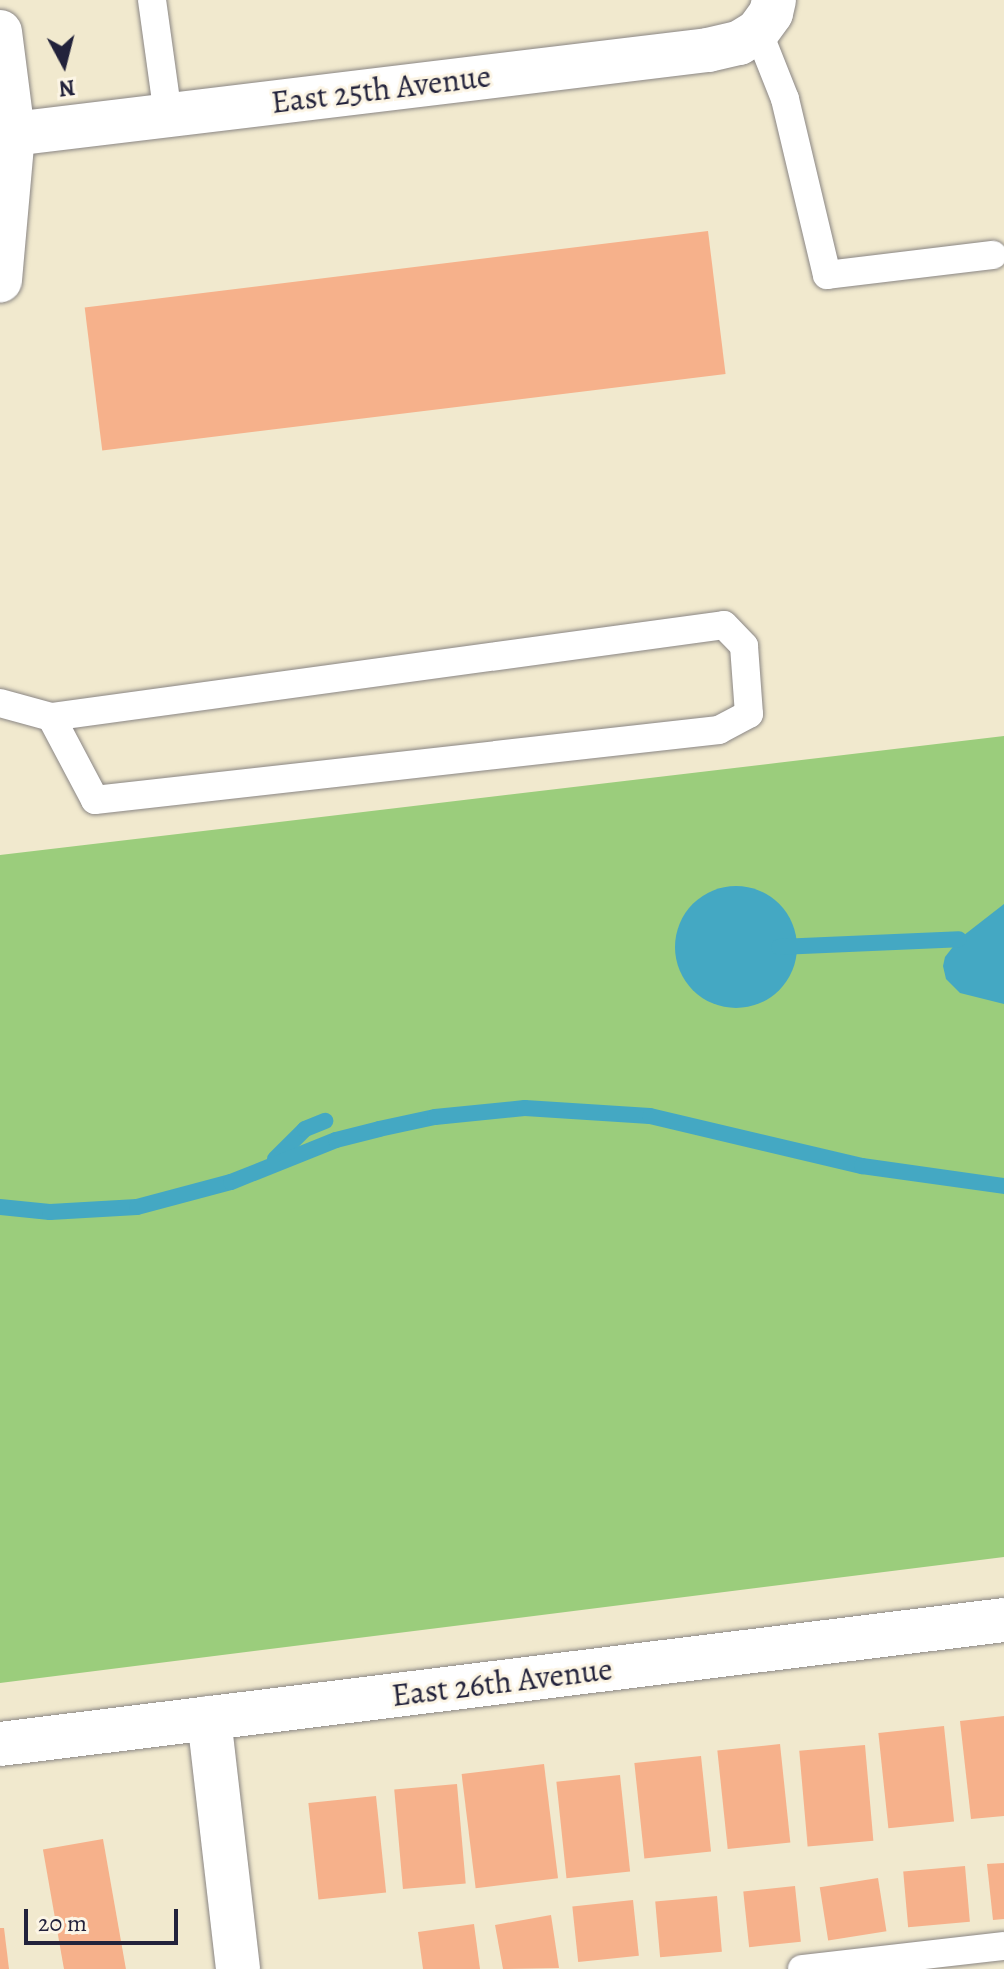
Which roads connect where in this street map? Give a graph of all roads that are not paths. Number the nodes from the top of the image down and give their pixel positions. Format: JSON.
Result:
{"nodes":[{"id":1,"x":152,"y":0,"type":"edge"},
{"id":2,"x":766,"y":16,"type":"edge"},
{"id":3,"x":0,"y":32,"type":"edge"},
{"id":4,"x":168,"y":115,"type":"junction"},
{"id":5,"x":6,"y":135,"type":"edge"},
{"id":6,"x":993,"y":255,"type":"dead end"},
{"id":7,"x":0,"y":280,"type":"edge"},
{"id":8,"x":0,"y":703,"type":"edge"},
{"id":9,"x":51,"y":717,"type":"junction"},
{"id":10,"x":1004,"y":1620,"type":"edge"},
{"id":11,"x":209,"y":1718,"type":"junction"},
{"id":12,"x":0,"y":1744,"type":"edge"},
{"id":13,"x":1004,"y":1946,"type":"edge"},
{"id":14,"x":238,"y":1969,"type":"edge"},
{"id":15,"x":802,"y":1969,"type":"edge"}],
"edges":[{"from":1,"to":4,"type":"lane"},
{"from":2,"to":4,"type":"street","name":"East 25th Avenue"},
{"from":2,"to":6,"type":"lane"},
{"from":3,"to":5,"type":"street"},
{"from":4,"to":5,"type":"street","name":"East 25th Avenue"},
{"from":5,"to":7,"type":"street"},
{"from":8,"to":9,"type":"lane"},
{"from":9,"to":9,"type":"lane"},
{"from":10,"to":11,"type":"street","name":"East 26th Avenue"},
{"from":11,"to":12,"type":"street","name":"East 26th Avenue"},
{"from":11,"to":14,"type":"street"},
{"from":13,"to":15,"type":"lane"}]}
